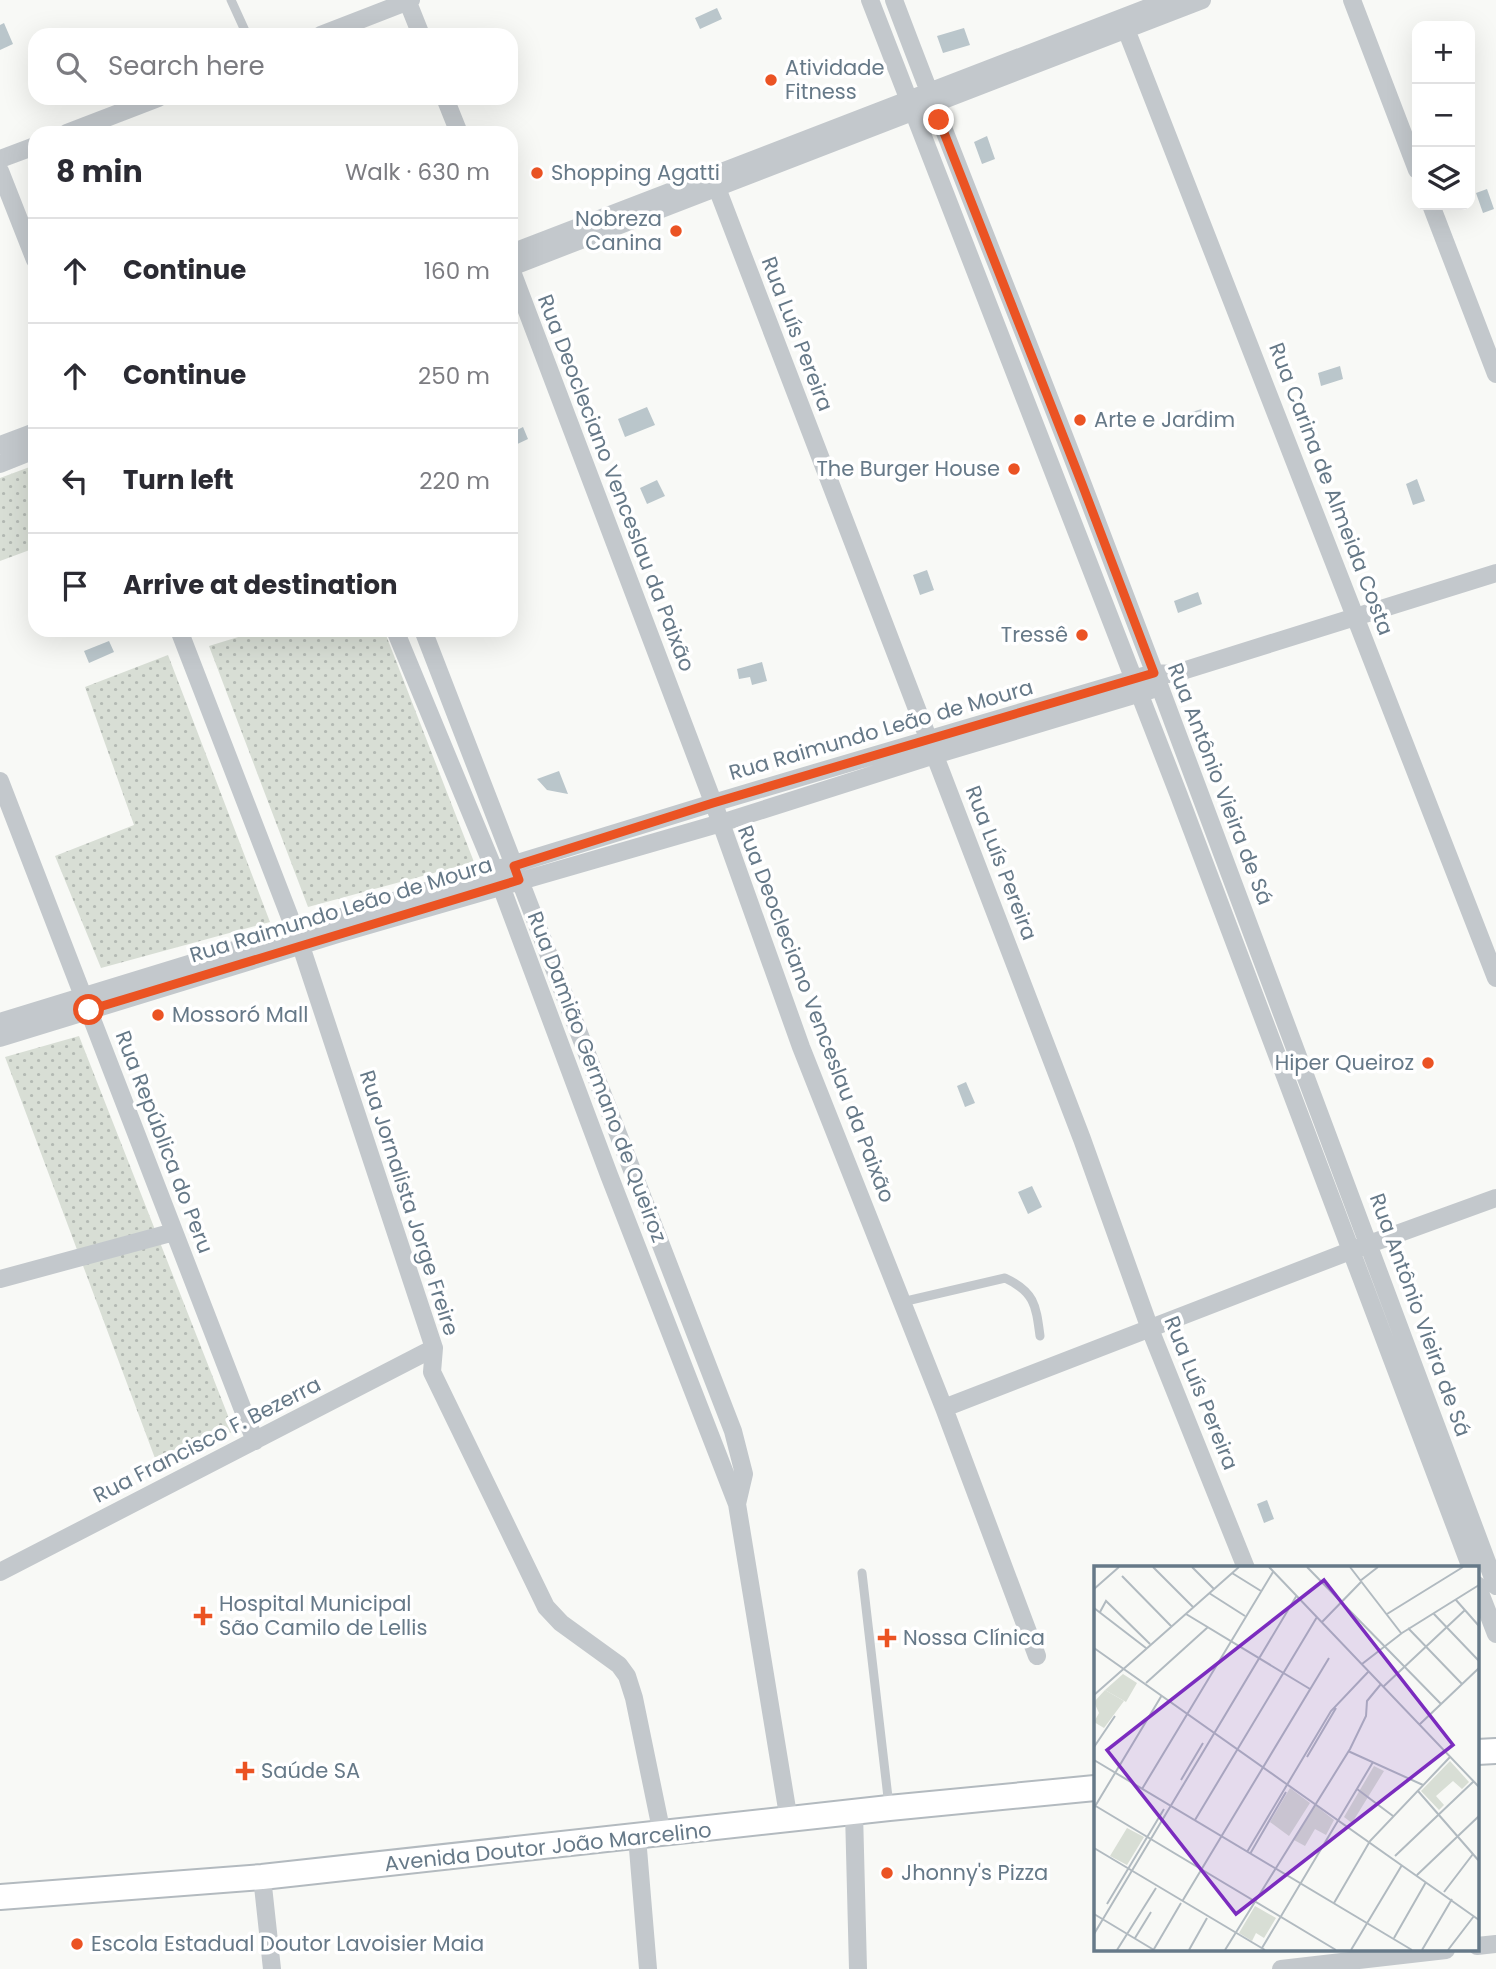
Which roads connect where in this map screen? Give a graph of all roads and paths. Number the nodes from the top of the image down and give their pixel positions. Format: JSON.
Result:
{"nodes":[{"id":1,"x":231,"y":0,"type":"edge"},
{"id":2,"x":409,"y":0,"type":"edge"},
{"id":3,"x":870,"y":0,"type":"edge"},
{"id":4,"x":894,"y":0,"type":"edge"},
{"id":5,"x":1168,"y":0,"type":"edge"},
{"id":6,"x":1202,"y":0,"type":"edge"},
{"id":7,"x":1352,"y":0,"type":"edge"},
{"id":8,"x":1124,"y":24,"type":"junction"},
{"id":9,"x":244,"y":28,"type":"edge"},
{"id":10,"x":339,"y":28,"type":"edge"},
{"id":11,"x":419,"y":28,"type":"edge"},
{"id":12,"x":931,"y":98,"type":"junction"},
{"id":13,"x":140,"y":105,"type":"edge"},
{"id":14,"x":448,"y":105,"type":"edge"},
{"id":15,"x":911,"y":106,"type":"junction"},
{"id":16,"x":85,"y":126,"type":"edge"},
{"id":17,"x":456,"y":126,"type":"edge"},
{"id":18,"x":28,"y":149,"type":"edge"},
{"id":19,"x":1412,"y":157,"type":"edge"},
{"id":20,"x":0,"y":159,"type":"edge"},
{"id":21,"x":0,"y":171,"type":"edge"},
{"id":22,"x":714,"y":181,"type":"junction"},
{"id":23,"x":1432,"y":210,"type":"edge"},
{"id":24,"x":28,"y":242,"type":"edge"},
{"id":25,"x":518,"y":251,"type":"edge"},
{"id":26,"x":518,"y":265,"type":"edge"},
{"id":27,"x":518,"y":287,"type":"edge"},
{"id":28,"x":1496,"y":374,"type":"edge"},
{"id":29,"x":28,"y":435,"type":"edge"},
{"id":30,"x":0,"y":445,"type":"edge"},
{"id":31,"x":28,"y":453,"type":"edge"},
{"id":32,"x":0,"y":464,"type":"edge"},
{"id":33,"x":1496,"y":573,"type":"edge"},
{"id":34,"x":1357,"y":617,"type":"junction"},
{"id":35,"x":182,"y":637,"type":"edge"},
{"id":36,"x":398,"y":637,"type":"edge"},
{"id":37,"x":426,"y":637,"type":"edge"},
{"id":38,"x":1157,"y":681,"type":"junction"},
{"id":39,"x":1137,"y":686,"type":"junction"},
{"id":40,"x":932,"y":748,"type":"junction"},
{"id":41,"x":0,"y":781,"type":"edge"},
{"id":42,"x":713,"y":803,"type":"junction"},
{"id":43,"x":721,"y":823,"type":"junction"},
{"id":44,"x":517,"y":873,"type":"junction"},
{"id":45,"x":498,"y":879,"type":"junction"},
{"id":46,"x":298,"y":939,"type":"junction"},
{"id":47,"x":1496,"y":978,"type":"edge"},
{"id":48,"x":86,"y":1003,"type":"junction"},
{"id":49,"x":0,"y":1022,"type":"edge"},
{"id":50,"x":0,"y":1038,"type":"edge"},
{"id":51,"x":630,"y":1167,"type":"junction"},
{"id":52,"x":609,"y":1175,"type":"junction"},
{"id":53,"x":1496,"y":1198,"type":"edge"},
{"id":54,"x":174,"y":1232,"type":"junction"},
{"id":55,"x":1370,"y":1244,"type":"junction"},
{"id":56,"x":1350,"y":1251,"type":"junction"},
{"id":57,"x":0,"y":1279,"type":"edge"},
{"id":58,"x":902,"y":1302,"type":"junction"},
{"id":59,"x":1150,"y":1329,"type":"junction"},
{"id":60,"x":1040,"y":1336,"type":"dead end"},
{"id":61,"x":434,"y":1348,"type":"junction"},
{"id":62,"x":944,"y":1408,"type":"junction"},
{"id":63,"x":255,"y":1441,"type":"junction"},
{"id":64,"x":1454,"y":1499,"type":"junction"},
{"id":65,"x":737,"y":1504,"type":"junction"},
{"id":66,"x":1245,"y":1566,"type":"edge"},
{"id":67,"x":1471,"y":1566,"type":"edge"},
{"id":68,"x":0,"y":1573,"type":"edge"},
{"id":69,"x":862,"y":1573,"type":"dead end"},
{"id":70,"x":1478,"y":1587,"type":"edge"},
{"id":71,"x":1496,"y":1587,"type":"edge"},
{"id":72,"x":1492,"y":1614,"type":"edge"},
{"id":73,"x":1496,"y":1634,"type":"edge"},
{"id":74,"x":1037,"y":1656,"type":"dead end"},
{"id":75,"x":1496,"y":1751,"type":"edge"},
{"id":76,"x":1478,"y":1752,"type":"edge"},
{"id":77,"x":1094,"y":1788,"type":"edge"},
{"id":78,"x":889,"y":1808,"type":"junction"},
{"id":79,"x":854,"y":1812,"type":"junction"},
{"id":80,"x":789,"y":1821,"type":"junction"},
{"id":81,"x":649,"y":1835,"type":"junction"},
{"id":82,"x":262,"y":1877,"type":"junction"},
{"id":83,"x":0,"y":1897,"type":"edge"},
{"id":84,"x":1496,"y":1944,"type":"edge"},
{"id":85,"x":1478,"y":1946,"type":"edge"},
{"id":86,"x":1424,"y":1952,"type":"edge"},
{"id":87,"x":1293,"y":1964,"type":"edge"},
{"id":88,"x":272,"y":1969,"type":"edge"},
{"id":89,"x":648,"y":1969,"type":"edge"},
{"id":90,"x":858,"y":1969,"type":"edge"}],
"edges":[{"from":1,"to":9,"type":"lane"},
{"from":2,"to":10,"type":"street"},
{"from":2,"to":11,"type":"street"},
{"from":3,"to":15,"type":"street","name":"Rua Antônio Vieira de Sá"},
{"from":4,"to":12,"type":"street","name":"Rua Antônio Vieira de Sá"},
{"from":5,"to":8,"type":"street"},
{"from":6,"to":8,"type":"street"},
{"from":7,"to":19,"type":"street"},
{"from":8,"to":12,"type":"street"},
{"from":8,"to":34,"type":"street","name":"Rua Carina de Almeida Costa"},
{"from":12,"to":15,"type":"street"},
{"from":12,"to":38,"type":"street","name":"Rua Antônio Vieira de Sá"},
{"from":13,"to":16,"type":"street"},
{"from":14,"to":17,"type":"street"},
{"from":15,"to":22,"type":"street"},
{"from":15,"to":39,"type":"street","name":"Rua Antônio Vieira de Sá"},
{"from":18,"to":20,"type":"street"},
{"from":21,"to":24,"type":"street"},
{"from":22,"to":25,"type":"street"},
{"from":22,"to":26,"type":"street"},
{"from":22,"to":40,"type":"street","name":"Rua Luís Pereira"},
{"from":23,"to":28,"type":"street"},
{"from":27,"to":42,"type":"street","name":"Rua Deocleciano Venceslau da Paixão"},
{"from":29,"to":30,"type":"street"},
{"from":31,"to":32,"type":"street"},
{"from":33,"to":34,"type":"street"},
{"from":34,"to":38,"type":"street"},
{"from":34,"to":47,"type":"street","name":"Rua Carina de Almeida Costa"},
{"from":35,"to":46,"type":"street","name":"Rua Jornalista Jorge Freire"},
{"from":36,"to":45,"type":"street","name":"Rua Damião Germano de Queiroz"},
{"from":37,"to":44,"type":"street","name":"Rua Damião Germano de Queiroz"},
{"from":38,"to":39,"type":"street","name":"Rua Raimundo Leão de Moura"},
{"from":38,"to":55,"type":"street","name":"Rua Antônio Vieira de Sá"},
{"from":39,"to":40,"type":"street","name":"Rua Raimundo Leão de Moura"},
{"from":39,"to":56,"type":"street","name":"Rua Antônio Vieira de Sá"},
{"from":40,"to":42,"type":"street","name":"Rua Raimundo Leão de Moura"},
{"from":40,"to":43,"type":"street","name":"Rua Raimundo Leão de Moura"},
{"from":40,"to":59,"type":"street","name":"Rua Luís Pereira"},
{"from":41,"to":48,"type":"street","name":"Rua República do Peru"},
{"from":42,"to":43,"type":"street","name":"Rua Deocleciano Venceslau da Paixão"},
{"from":42,"to":44,"type":"street","name":"Rua Raimundo Leão de Moura"},
{"from":43,"to":44,"type":"street","name":"Rua Raimundo Leão de Moura"},
{"from":43,"to":58,"type":"street","name":"Rua Deocleciano Venceslau da Paixão"},
{"from":44,"to":45,"type":"street","name":"Rua Raimundo Leão de Moura"},
{"from":44,"to":51,"type":"street","name":"Rua Damião Germano de Queiroz"},
{"from":45,"to":46,"type":"street","name":"Rua Raimundo Leão de Moura"},
{"from":45,"to":52,"type":"street","name":"Rua Damião Germano de Queiroz"},
{"from":46,"to":48,"type":"street","name":"Rua Raimundo Leão de Moura"},
{"from":46,"to":61,"type":"street","name":"Rua Jornalista Jorge Freire"},
{"from":48,"to":49,"type":"street","name":"Rua Raimundo Leão de Moura"},
{"from":48,"to":50,"type":"street","name":"Rua Raimundo Leão de Moura"},
{"from":48,"to":54,"type":"street","name":"Rua República do Peru"},
{"from":51,"to":52,"type":"street"},
{"from":51,"to":65,"type":"street","name":"Rua Damião Germano de Queiroz"},
{"from":52,"to":65,"type":"street","name":"Rua Damião Germano de Queiroz"},
{"from":53,"to":55,"type":"street"},
{"from":54,"to":57,"type":"street"},
{"from":54,"to":63,"type":"street","name":"Rua República do Peru"},
{"from":55,"to":56,"type":"street"},
{"from":55,"to":64,"type":"street","name":"Rua Antônio Vieira de Sá"},
{"from":56,"to":59,"type":"street"},
{"from":56,"to":64,"type":"street","name":"Rua Antônio Vieira de Sá"},
{"from":58,"to":60,"type":"lane"},
{"from":58,"to":62,"type":"street","name":"Rua Deocleciano Venceslau da Paixão"},
{"from":59,"to":62,"type":"street"},
{"from":59,"to":66,"type":"street","name":"Rua Luís Pereira"},
{"from":61,"to":63,"type":"street","name":"Rua Francisco F. Bezerra"},
{"from":61,"to":81,"type":"street","name":"Rua Jornalista Jorge Freire"},
{"from":62,"to":74,"type":"street","name":"Rua Deocleciano Venceslau da Paixão"},
{"from":63,"to":68,"type":"street","name":"Rua Francisco F. Bezerra"},
{"from":64,"to":67,"type":"street","name":"Rua Antônio Vieira de Sá"},
{"from":64,"to":71,"type":"street","name":"Rua Antônio Vieira de Sá"},
{"from":65,"to":80,"type":"street","name":"Rua Damião Germano de Queiroz"},
{"from":69,"to":78,"type":"lane"},
{"from":70,"to":72,"type":"street"},
{"from":72,"to":73,"type":"street"},
{"from":75,"to":76,"type":"street"},
{"from":77,"to":78,"type":"street","name":"Avenida Doutor João Marcelino"},
{"from":78,"to":79,"type":"street","name":"Avenida Doutor João Marcelino"},
{"from":79,"to":80,"type":"street","name":"Avenida Doutor João Marcelino"},
{"from":79,"to":90,"type":"street"},
{"from":80,"to":81,"type":"street","name":"Avenida Doutor João Marcelino"},
{"from":81,"to":82,"type":"street","name":"Avenida Doutor João Marcelino"},
{"from":81,"to":89,"type":"street","name":"Rua Jornalista Jorge Freire"},
{"from":82,"to":83,"type":"street","name":"Avenida Doutor João Marcelino"},
{"from":82,"to":88,"type":"street"},
{"from":84,"to":85,"type":"street"},
{"from":86,"to":87,"type":"street"}]}
